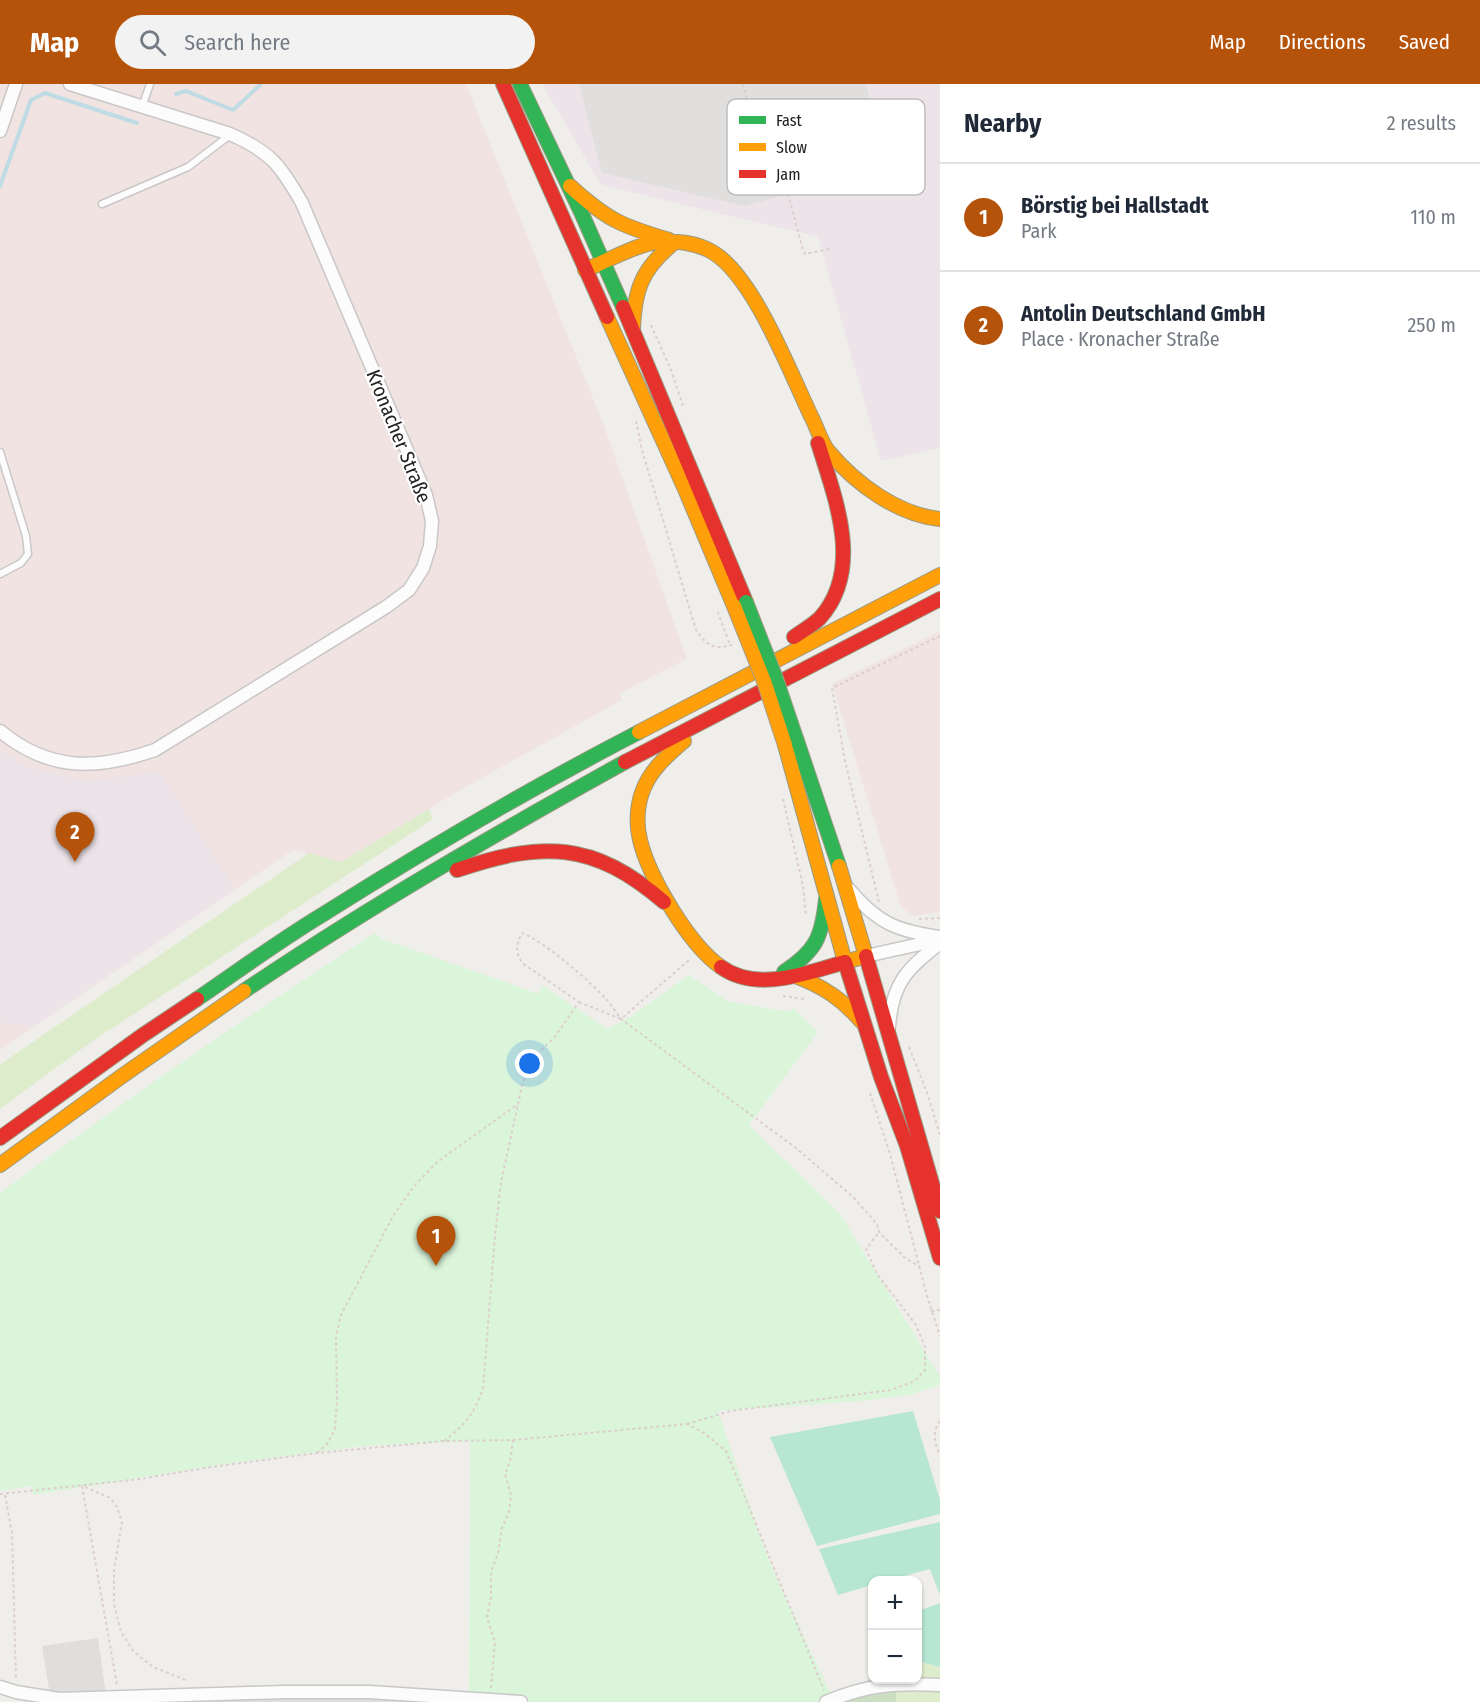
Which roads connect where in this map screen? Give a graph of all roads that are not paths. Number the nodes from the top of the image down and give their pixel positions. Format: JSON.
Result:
{"nodes":[{"id":1,"x":15,"y":84,"type":"edge"},
{"id":2,"x":70,"y":84,"type":"edge"},
{"id":3,"x":150,"y":84,"type":"edge"},
{"id":4,"x":503,"y":84,"type":"edge"},
{"id":5,"x":520,"y":84,"type":"edge"},
{"id":6,"x":142,"y":106,"type":"junction"},
{"id":7,"x":0,"y":131,"type":"edge"},
{"id":8,"x":231,"y":134,"type":"junction"},
{"id":9,"x":570,"y":186,"type":"junction"},
{"id":10,"x":102,"y":204,"type":"dead end"},
{"id":11,"x":675,"y":242,"type":"junction"},
{"id":12,"x":605,"y":262,"type":"junction"},
{"id":13,"x":585,"y":270,"type":"junction"},
{"id":14,"x":633,"y":331,"type":"junction"},
{"id":15,"x":810,"y":416,"type":"junction"},
{"id":16,"x":0,"y":452,"type":"edge"},
{"id":17,"x":940,"y":519,"type":"edge"},
{"id":18,"x":0,"y":574,"type":"edge"},
{"id":19,"x":940,"y":575,"type":"edge"},
{"id":20,"x":940,"y":599,"type":"edge"},
{"id":21,"x":740,"y":604,"type":"junction"},
{"id":22,"x":746,"y":675,"type":"junction"},
{"id":23,"x":730,"y":707,"type":"junction"},
{"id":24,"x":0,"y":731,"type":"edge"},
{"id":25,"x":791,"y":743,"type":"junction"},
{"id":26,"x":845,"y":884,"type":"junction"},
{"id":27,"x":403,"y":890,"type":"junction"},
{"id":28,"x":826,"y":899,"type":"junction"},
{"id":29,"x":677,"y":915,"type":"junction"},
{"id":30,"x":940,"y":940,"type":"edge"},
{"id":31,"x":866,"y":956,"type":"junction"},
{"id":32,"x":845,"y":962,"type":"junction"},
{"id":33,"x":795,"y":976,"type":"junction"},
{"id":34,"x":776,"y":978,"type":"junction"},
{"id":35,"x":862,"y":1022,"type":"junction"},
{"id":36,"x":889,"y":1034,"type":"junction"},
{"id":37,"x":0,"y":1138,"type":"edge"},
{"id":38,"x":0,"y":1165,"type":"edge"},
{"id":39,"x":940,"y":1211,"type":"edge"},
{"id":40,"x":940,"y":1258,"type":"edge"},
{"id":41,"x":940,"y":1685,"type":"edge"},
{"id":42,"x":0,"y":1687,"type":"edge"},
{"id":43,"x":827,"y":1701,"type":"edge"},
{"id":44,"x":520,"y":1702,"type":"edge"}],
"edges":[{"from":1,"to":7,"type":"street"},
{"from":2,"to":6,"type":"street","name":"Kronacher Straße"},
{"from":3,"to":6,"type":"lane"},
{"from":4,"to":13,"type":"main road"},
{"from":5,"to":9,"type":"main road"},
{"from":6,"to":8,"type":"street","name":"Kronacher Straße"},
{"from":8,"to":10,"type":"lane"},
{"from":8,"to":24,"type":"street","name":"Kronacher Straße"},
{"from":9,"to":11,"type":"main road"},
{"from":9,"to":12,"type":"main road"},
{"from":11,"to":12,"type":"main road"},
{"from":11,"to":14,"type":"main road"},
{"from":11,"to":15,"type":"main road"},
{"from":12,"to":13,"type":"main road"},
{"from":12,"to":14,"type":"main road"},
{"from":13,"to":21,"type":"main road"},
{"from":14,"to":21,"type":"main road"},
{"from":15,"to":17,"type":"main road"},
{"from":15,"to":22,"type":"main road"},
{"from":16,"to":18,"type":"lane"},
{"from":19,"to":22,"type":"main road"},
{"from":20,"to":23,"type":"main road"},
{"from":21,"to":25,"type":"main road","bridge":true},
{"from":22,"to":37,"type":"main road"},
{"from":23,"to":27,"type":"main road"},
{"from":23,"to":29,"type":"main road"},
{"from":25,"to":26,"type":"main road"},
{"from":25,"to":28,"type":"main road"},
{"from":26,"to":30,"type":"street"},
{"from":26,"to":31,"type":"main road"},
{"from":27,"to":29,"type":"main road"},
{"from":27,"to":38,"type":"main road"},
{"from":28,"to":32,"type":"main road"},
{"from":28,"to":34,"type":"main road"},
{"from":29,"to":34,"type":"main road"},
{"from":30,"to":31,"type":"street"},
{"from":30,"to":36,"type":"street"},
{"from":31,"to":32,"type":"main road"},
{"from":31,"to":36,"type":"main road"},
{"from":32,"to":33,"type":"main road"},
{"from":32,"to":35,"type":"main road"},
{"from":33,"to":34,"type":"main road"},
{"from":33,"to":35,"type":"main road"},
{"from":35,"to":40,"type":"main road"},
{"from":36,"to":39,"type":"main road"},
{"from":41,"to":43,"type":"street"},
{"from":42,"to":44,"type":"street"}]}
